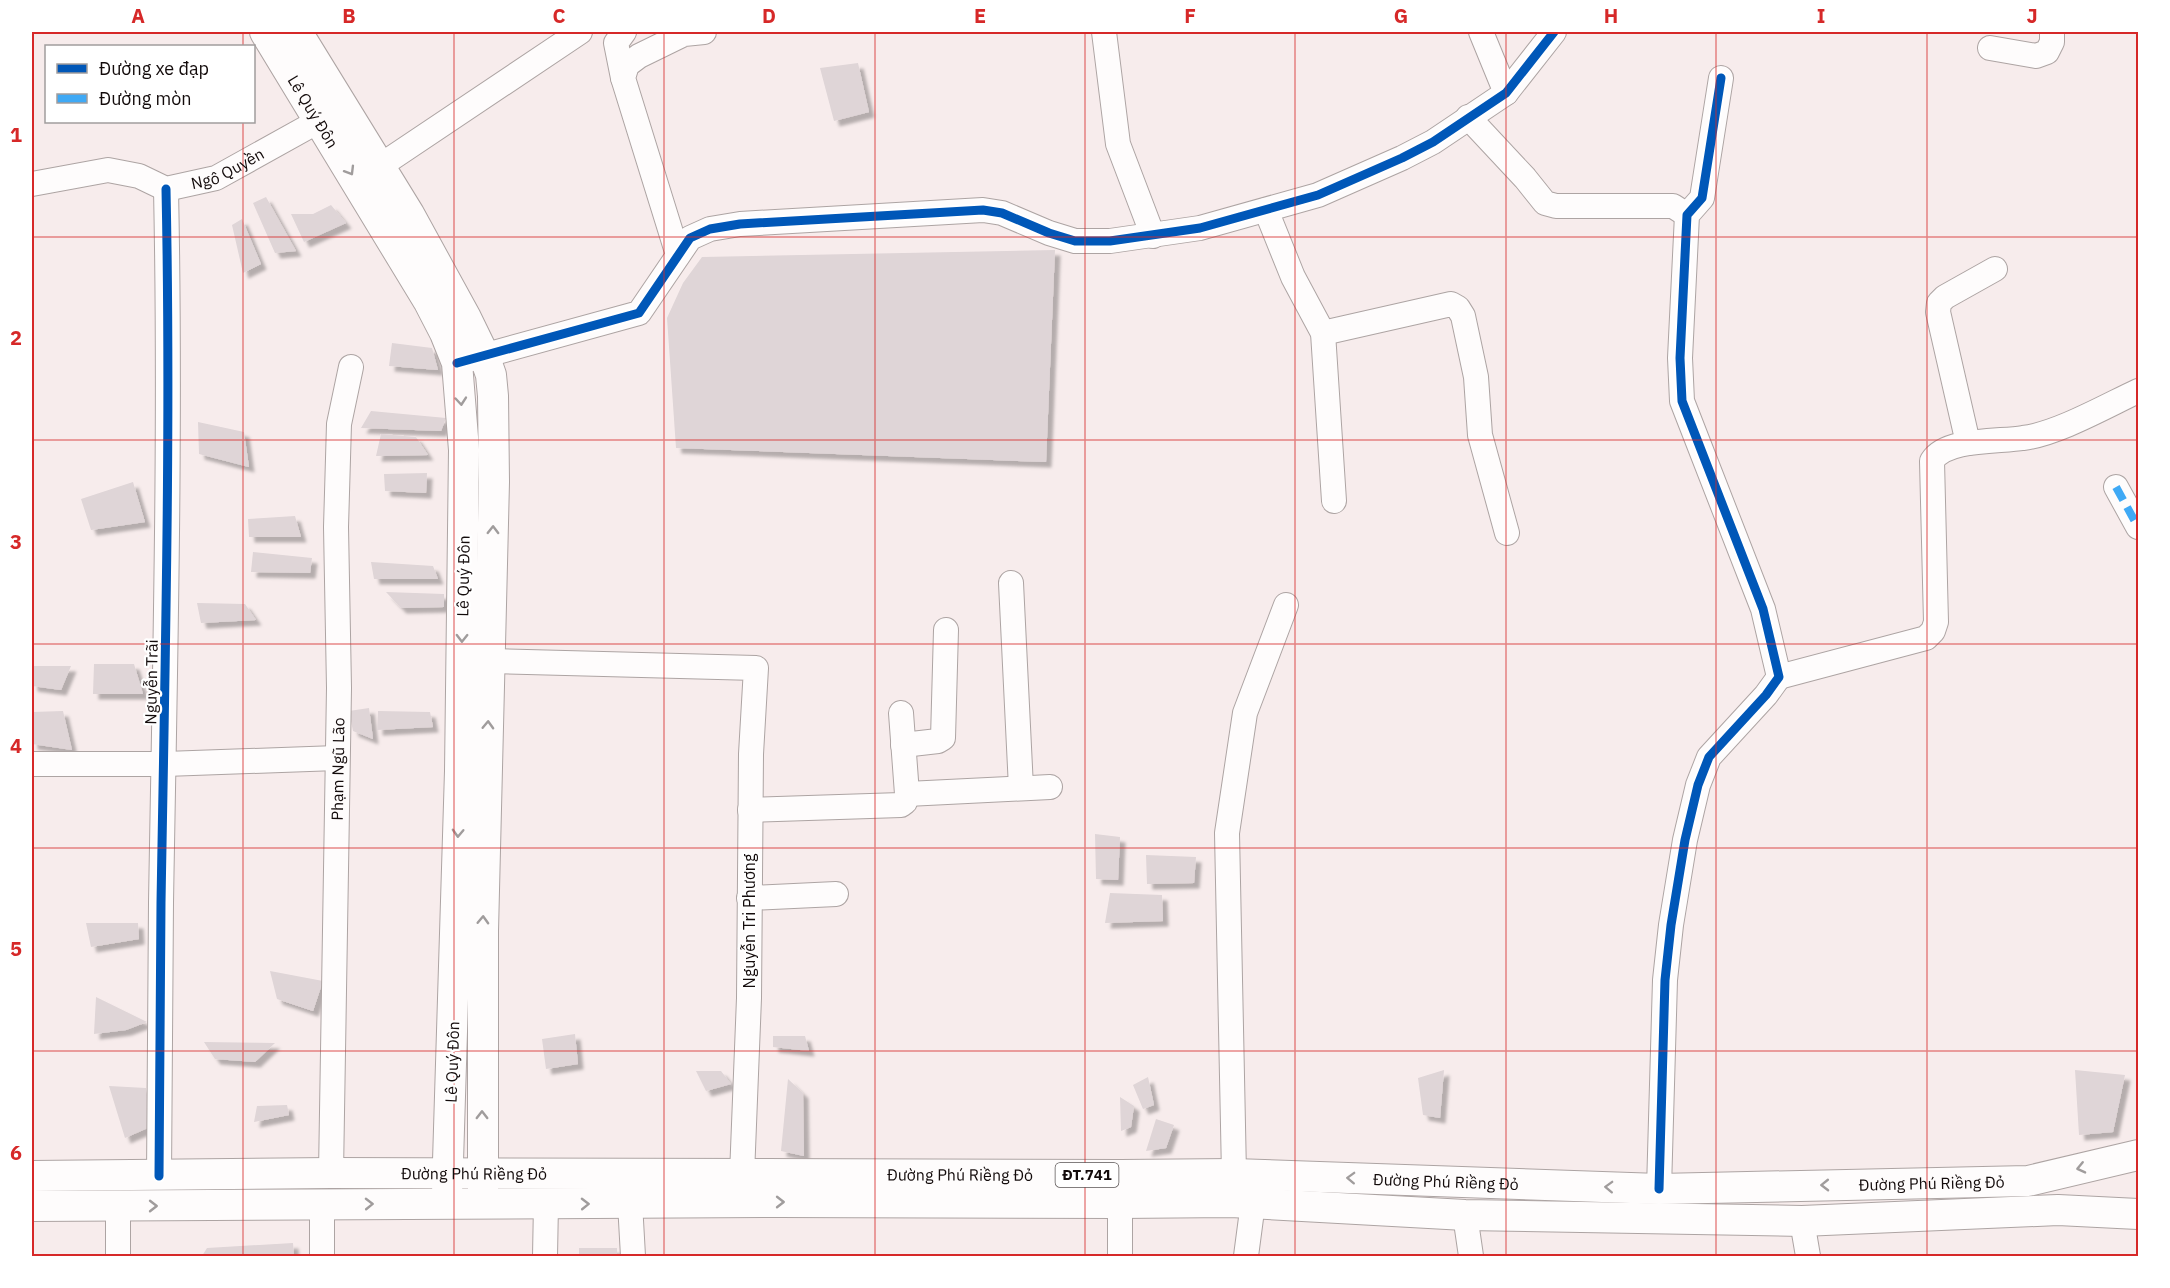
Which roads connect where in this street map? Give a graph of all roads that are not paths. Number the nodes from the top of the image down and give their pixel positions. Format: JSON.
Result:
{"nodes":[{"id":1,"x":265,"y":32,"type":"edge"},
{"id":2,"x":297,"y":32,"type":"edge"},
{"id":3,"x":580,"y":32,"type":"edge"},
{"id":4,"x":624,"y":32,"type":"edge"},
{"id":5,"x":704,"y":32,"type":"edge"},
{"id":6,"x":1104,"y":32,"type":"edge"},
{"id":7,"x":1481,"y":32,"type":"edge"},
{"id":8,"x":1554,"y":32,"type":"edge"},
{"id":9,"x":2052,"y":32,"type":"edge"},
{"id":10,"x":1990,"y":48,"type":"dead end"},
{"id":11,"x":623,"y":78,"type":"junction"},
{"id":12,"x":1721,"y":78,"type":"dead end"},
{"id":13,"x":1506,"y":93,"type":"junction"},
{"id":14,"x":331,"y":113,"type":"junction"},
{"id":15,"x":1468,"y":117,"type":"junction"},
{"id":16,"x":380,"y":166,"type":"junction"},
{"id":17,"x":32,"y":184,"type":"edge"},
{"id":18,"x":166,"y":189,"type":"junction"},
{"id":19,"x":1266,"y":210,"type":"junction"},
{"id":20,"x":1687,"y":215,"type":"junction"},
{"id":21,"x":1154,"y":236,"type":"junction"},
{"id":22,"x":678,"y":255,"type":"junction"},
{"id":23,"x":1995,"y":269,"type":"dead end"},
{"id":24,"x":1323,"y":333,"type":"junction"},
{"id":25,"x":471,"y":359,"type":"junction"},
{"id":26,"x":351,"y":368,"type":"dead end"},
{"id":27,"x":2139,"y":392,"type":"edge"},
{"id":28,"x":1968,"y":443,"type":"junction"},
{"id":29,"x":2116,"y":487,"type":"dead end"},
{"id":30,"x":1334,"y":501,"type":"dead end"},
{"id":31,"x":2139,"y":527,"type":"edge"},
{"id":32,"x":1507,"y":533,"type":"dead end"},
{"id":33,"x":1011,"y":583,"type":"dead end"},
{"id":34,"x":1286,"y":605,"type":"dead end"},
{"id":35,"x":946,"y":630,"type":"dead end"},
{"id":36,"x":490,"y":661,"type":"junction"},
{"id":37,"x":1779,"y":677,"type":"junction"},
{"id":38,"x":900,"y":713,"type":"dead end"},
{"id":39,"x":903,"y":745,"type":"junction"},
{"id":40,"x":337,"y":758,"type":"junction"},
{"id":41,"x":32,"y":764,"type":"edge"},
{"id":42,"x":165,"y":764,"type":"junction"},
{"id":43,"x":1050,"y":786,"type":"dead end"},
{"id":44,"x":1020,"y":788,"type":"junction"},
{"id":45,"x":907,"y":795,"type":"junction"},
{"id":46,"x":750,"y":810,"type":"junction"},
{"id":47,"x":836,"y":894,"type":"dead end"},
{"id":48,"x":749,"y":898,"type":"junction"},
{"id":49,"x":2139,"y":1155,"type":"edge"},
{"id":50,"x":331,"y":1173,"type":"junction"},
{"id":51,"x":449,"y":1173,"type":"junction"},
{"id":52,"x":482,"y":1173,"type":"junction"},
{"id":53,"x":1234,"y":1174,"type":"junction"},
{"id":54,"x":742,"y":1175,"type":"junction"},
{"id":55,"x":32,"y":1176,"type":"edge"},
{"id":56,"x":159,"y":1176,"type":"junction"},
{"id":57,"x":1659,"y":1189,"type":"junction"},
{"id":58,"x":1120,"y":1190,"type":"junction"},
{"id":59,"x":483,"y":1203,"type":"junction"},
{"id":60,"x":630,"y":1203,"type":"junction"},
{"id":61,"x":1253,"y":1203,"type":"junction"},
{"id":62,"x":447,"y":1204,"type":"junction"},
{"id":63,"x":546,"y":1204,"type":"junction"},
{"id":64,"x":322,"y":1205,"type":"junction"},
{"id":65,"x":32,"y":1206,"type":"edge"},
{"id":66,"x":118,"y":1206,"type":"junction"},
{"id":67,"x":2139,"y":1214,"type":"edge"},
{"id":68,"x":1465,"y":1215,"type":"junction"},
{"id":69,"x":1802,"y":1221,"type":"junction"},
{"id":70,"x":118,"y":1257,"type":"edge"},
{"id":71,"x":321,"y":1257,"type":"edge"},
{"id":72,"x":545,"y":1257,"type":"edge"},
{"id":73,"x":633,"y":1257,"type":"edge"},
{"id":74,"x":1120,"y":1257,"type":"edge"},
{"id":75,"x":1246,"y":1257,"type":"edge"},
{"id":76,"x":1472,"y":1257,"type":"edge"},
{"id":77,"x":1808,"y":1257,"type":"edge"}],
"edges":[{"from":1,"to":14,"type":"main road","name":"Lê Quý Đôn"},
{"from":2,"to":14,"type":"main road","name":"Lê Quý Đôn"},
{"from":3,"to":16,"type":"street"},
{"from":4,"to":11,"type":"street"},
{"from":5,"to":11,"type":"street"},
{"from":6,"to":21,"type":"street"},
{"from":7,"to":13,"type":"street"},
{"from":8,"to":13,"type":"street"},
{"from":9,"to":10,"type":"street"},
{"from":11,"to":22,"type":"street"},
{"from":12,"to":20,"type":"street"},
{"from":13,"to":15,"type":"street"},
{"from":14,"to":16,"type":"main road","name":"Lê Quý Đôn"},
{"from":14,"to":18,"type":"street","name":"Ngô Quyền"},
{"from":14,"to":25,"type":"main road","name":"Lê Quý Đôn","one_way":true},
{"from":15,"to":19,"type":"street"},
{"from":15,"to":20,"type":"street"},
{"from":16,"to":25,"type":"main road","name":"Lê Quý Đôn"},
{"from":17,"to":18,"type":"street","name":"Ngô Quyền"},
{"from":18,"to":42,"type":"street","name":"Nguyễn Trãi"},
{"from":19,"to":21,"type":"street"},
{"from":19,"to":24,"type":"street"},
{"from":20,"to":37,"type":"street"},
{"from":21,"to":22,"type":"street"},
{"from":22,"to":25,"type":"street"},
{"from":23,"to":28,"type":"street"},
{"from":24,"to":30,"type":"street"},
{"from":24,"to":32,"type":"street"},
{"from":36,"to":25,"type":"main road","name":"Lê Quý Đôn","one_way":true},
{"from":25,"to":51,"type":"main road","name":"Lê Quý Đôn","one_way":true},
{"from":26,"to":40,"type":"street","name":"Phạm Ngũ Lão"},
{"from":27,"to":28,"type":"street"},
{"from":28,"to":37,"type":"street"},
{"from":29,"to":31,"type":"street"},
{"from":33,"to":44,"type":"street"},
{"from":34,"to":53,"type":"street"},
{"from":35,"to":39,"type":"street"},
{"from":36,"to":46,"type":"street","name":"Nguyễn Tri Phương"},
{"from":52,"to":36,"type":"main road","name":"Lê Quý Đôn","one_way":true},
{"from":37,"to":57,"type":"street"},
{"from":38,"to":39,"type":"street"},
{"from":39,"to":45,"type":"street"},
{"from":40,"to":42,"type":"street"},
{"from":40,"to":50,"type":"street","name":"Phạm Ngũ Lão"},
{"from":41,"to":42,"type":"street"},
{"from":42,"to":56,"type":"street","name":"Nguyễn Trãi"},
{"from":43,"to":44,"type":"street"},
{"from":44,"to":45,"type":"street"},
{"from":45,"to":46,"type":"street"},
{"from":46,"to":48,"type":"street","name":"Nguyễn Tri Phương"},
{"from":47,"to":48,"type":"street"},
{"from":48,"to":54,"type":"street","name":"Nguyễn Tri Phương"},
{"from":49,"to":57,"type":"main road","name":"Đường Phú Riềng Đỏ","number":"ĐT.741","one_way":true},
{"from":50,"to":51,"type":"main road","name":"Đường Phú Riềng Đỏ","number":"ĐT.741"},
{"from":50,"to":56,"type":"main road","name":"Đường Phú Riềng Đỏ","number":"ĐT.741"},
{"from":51,"to":52,"type":"main road","name":"Đường Phú Riềng Đỏ","number":"ĐT.741"},
{"from":51,"to":62,"type":"main road","name":"Lê Quý Đôn"},
{"from":52,"to":54,"type":"main road","name":"Đường Phú Riềng Đỏ","number":"ĐT.741"},
{"from":52,"to":59,"type":"main road","name":"Lê Quý Đôn"},
{"from":57,"to":53,"type":"main road","name":"Đường Phú Riềng Đỏ","number":"ĐT.741","one_way":true},
{"from":53,"to":58,"type":"main road","name":"Đường Phú Riềng Đỏ","number":"ĐT.741"},
{"from":54,"to":58,"type":"main road","name":"Đường Phú Riềng Đỏ","number":"ĐT.741"},
{"from":55,"to":56,"type":"main road","name":"Đường Phú Riềng Đỏ","number":"ĐT.741"},
{"from":60,"to":58,"type":"main road","name":"Đường Phú Riềng Đỏ","number":"ĐT.741","one_way":true},
{"from":58,"to":61,"type":"main road","name":"Đường Phú Riềng Đỏ","number":"ĐT.741"},
{"from":58,"to":74,"type":"street"},
{"from":59,"to":62,"type":"main road","name":"Đường Phú Riềng Đỏ","number":"ĐT.741"},
{"from":59,"to":63,"type":"main road","name":"Đường Phú Riềng Đỏ","number":"ĐT.741"},
{"from":63,"to":60,"type":"main road","name":"Đường Phú Riềng Đỏ","number":"ĐT.741","one_way":true},
{"from":60,"to":73,"type":"street"},
{"from":61,"to":68,"type":"main road","name":"Đường Phú Riềng Đỏ","number":"ĐT.741"},
{"from":61,"to":75,"type":"street"},
{"from":64,"to":62,"type":"main road","name":"Đường Phú Riềng Đỏ","number":"ĐT.741","one_way":true},
{"from":63,"to":72,"type":"street"},
{"from":66,"to":64,"type":"main road","name":"Đường Phú Riềng Đỏ","number":"ĐT.741","one_way":true},
{"from":64,"to":71,"type":"street"},
{"from":65,"to":66,"type":"main road","name":"Đường Phú Riềng Đỏ","number":"ĐT.741"},
{"from":66,"to":70,"type":"street"},
{"from":67,"to":69,"type":"main road","name":"Đường Phú Riềng Đỏ","number":"ĐT.741"},
{"from":68,"to":69,"type":"main road","name":"Đường Phú Riềng Đỏ","number":"ĐT.741"},
{"from":68,"to":76,"type":"street"},
{"from":69,"to":77,"type":"street"}]}
